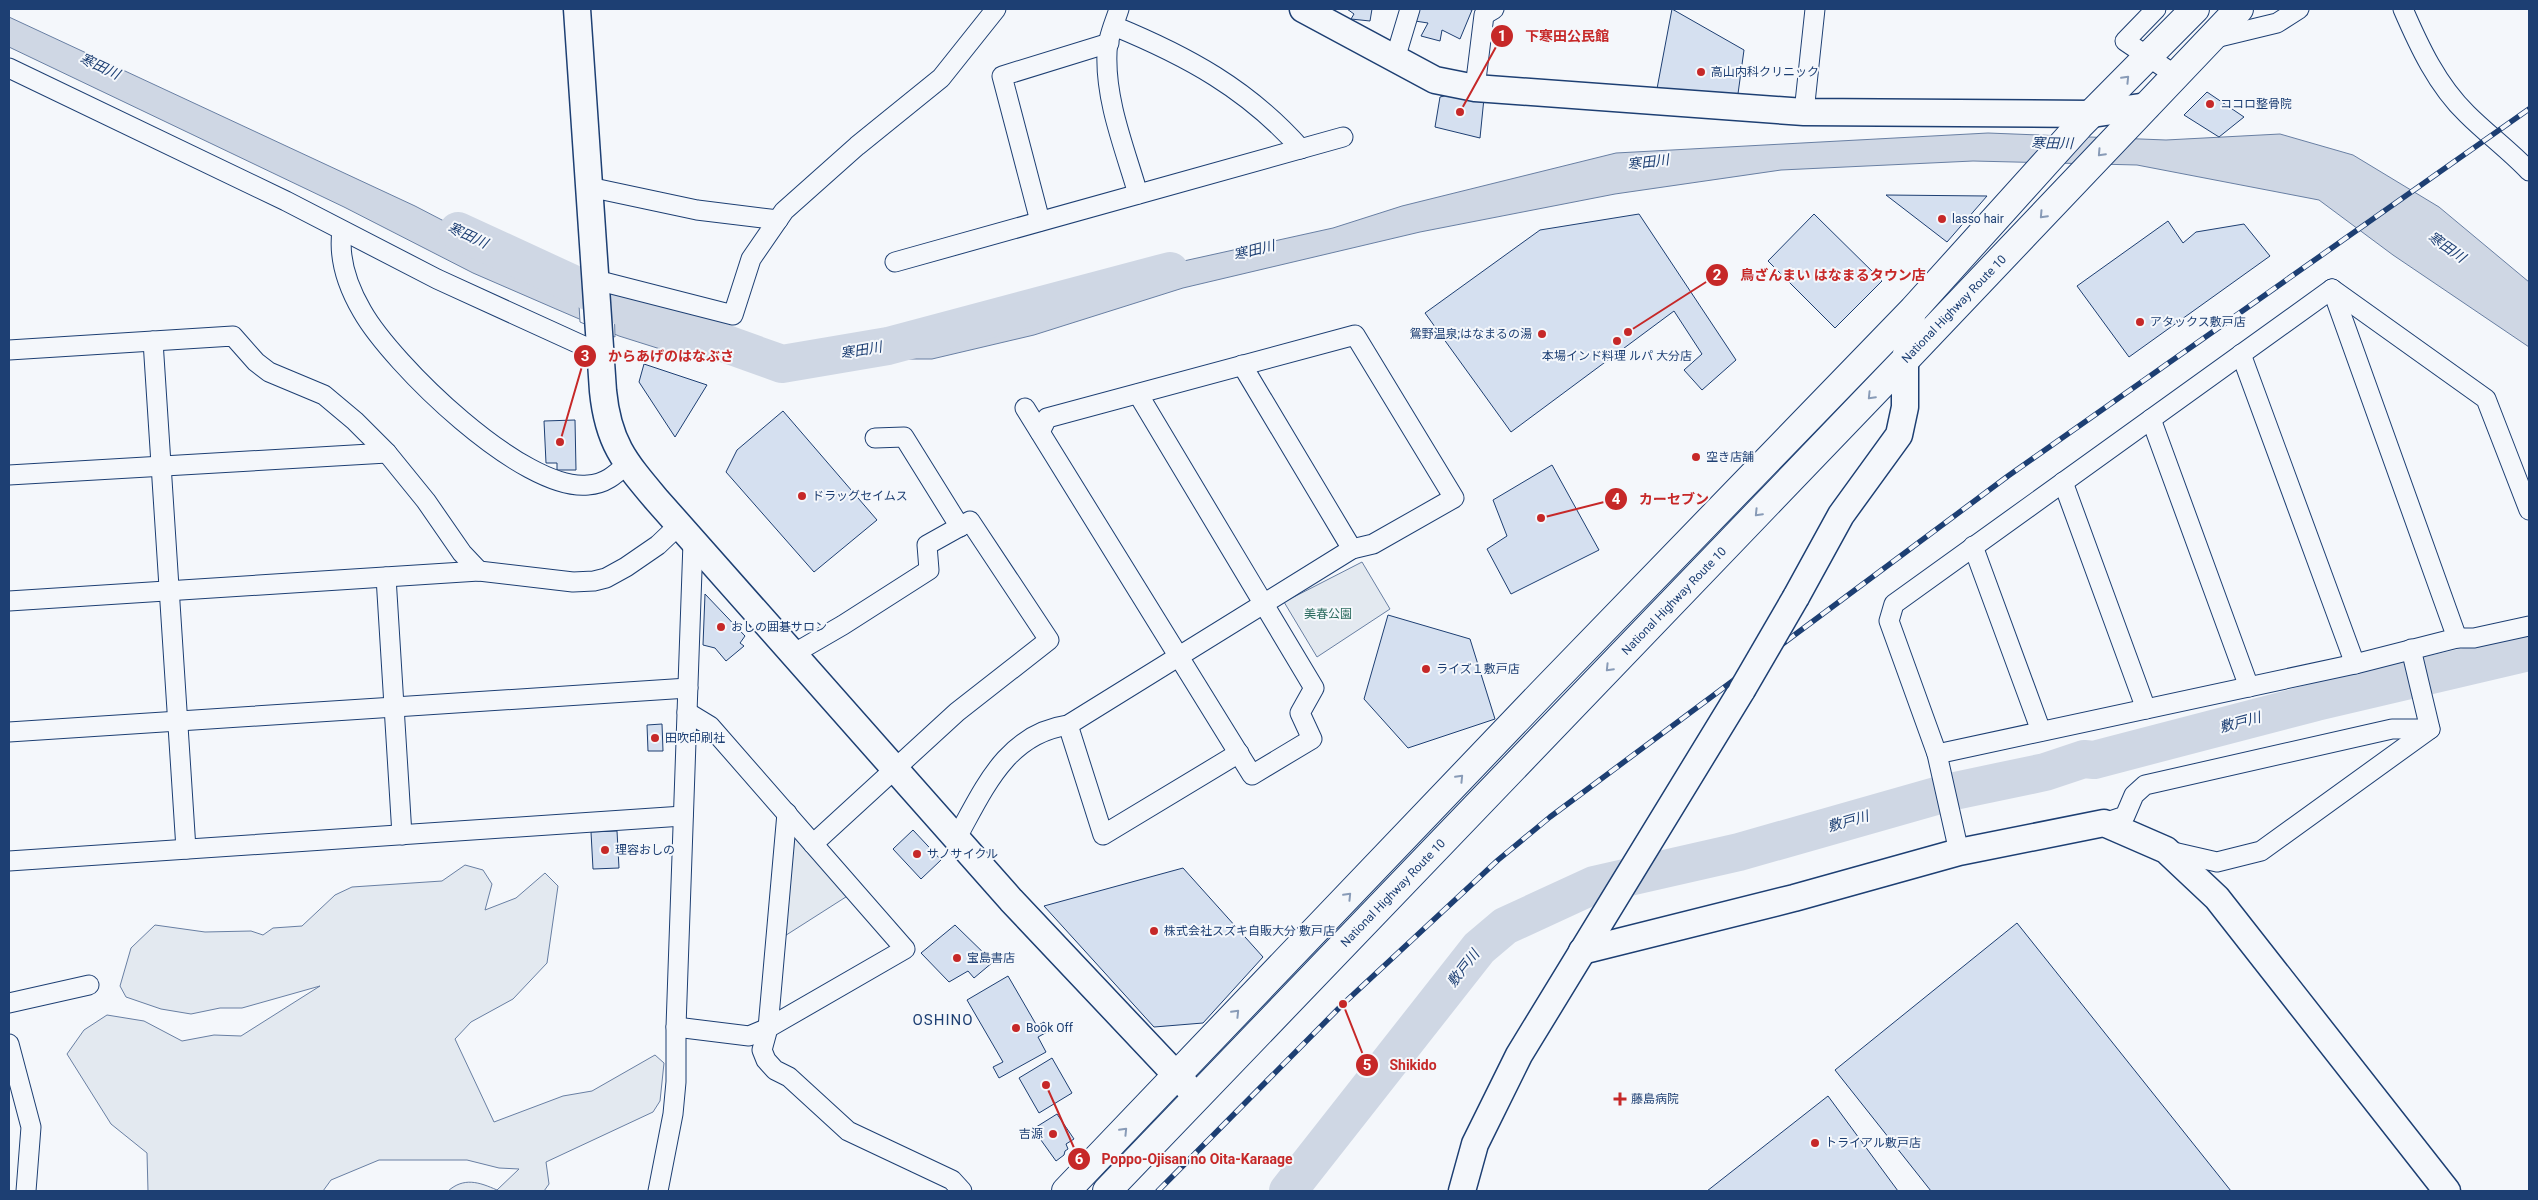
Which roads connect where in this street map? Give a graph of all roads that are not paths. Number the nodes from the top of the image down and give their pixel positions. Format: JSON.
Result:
{"nodes":[{"id":1,"x":576,"y":9,"type":"edge"},
{"id":2,"x":996,"y":9,"type":"edge"},
{"id":3,"x":1303,"y":9,"type":"edge"},
{"id":4,"x":1410,"y":9,"type":"edge"},
{"id":5,"x":1494,"y":9,"type":"edge"},
{"id":6,"x":1815,"y":9,"type":"edge"},
{"id":7,"x":2156,"y":9,"type":"edge"},
{"id":8,"x":2195,"y":9,"type":"edge"},
{"id":9,"x":2238,"y":9,"type":"edge"},
{"id":10,"x":2299,"y":9,"type":"edge"},
{"id":11,"x":2402,"y":9,"type":"edge"},
{"id":12,"x":1331,"y":15,"type":"edge"},
{"id":13,"x":1114,"y":26,"type":"edge"},
{"id":14,"x":2207,"y":40,"type":"junction"},
{"id":15,"x":2148,"y":57,"type":"junction"},
{"id":16,"x":1396,"y":59,"type":"junction"},
{"id":17,"x":9,"y":68,"type":"edge"},
{"id":18,"x":2175,"y":75,"type":"junction"},
{"id":19,"x":1475,"y":88,"type":"junction"},
{"id":20,"x":2147,"y":106,"type":"junction"},
{"id":21,"x":1804,"y":112,"type":"junction"},
{"id":22,"x":2086,"y":120,"type":"junction"},
{"id":23,"x":1344,"y":137,"type":"dead end"},
{"id":24,"x":1301,"y":148,"type":"junction"},
{"id":25,"x":2529,"y":171,"type":"edge"},
{"id":26,"x":589,"y":187,"type":"junction"},
{"id":27,"x":1138,"y":194,"type":"junction"},
{"id":28,"x":778,"y":220,"type":"junction"},
{"id":29,"x":1040,"y":221,"type":"junction"},
{"id":30,"x":342,"y":232,"type":"junction"},
{"id":31,"x":1979,"y":238,"type":"junction"},
{"id":32,"x":2001,"y":259,"type":"junction"},
{"id":33,"x":895,"y":262,"type":"dead end"},
{"id":34,"x":596,"y":280,"type":"junction"},
{"id":35,"x":2332,"y":289,"type":"junction"},
{"id":36,"x":1913,"y":310,"type":"junction"},
{"id":37,"x":153,"y":341,"type":"junction"},
{"id":38,"x":599,"y":347,"type":"junction"},
{"id":39,"x":9,"y":350,"type":"edge"},
{"id":40,"x":2241,"y":354,"type":"junction"},
{"id":41,"x":1905,"y":360,"type":"junction"},
{"id":42,"x":1242,"y":365,"type":"junction"},
{"id":43,"x":1138,"y":394,"type":"junction"},
{"id":44,"x":1025,"y":408,"type":"dead end"},
{"id":45,"x":2151,"y":419,"type":"junction"},
{"id":46,"x":1040,"y":432,"type":"junction"},
{"id":47,"x":875,"y":438,"type":"dead end"},
{"id":48,"x":387,"y":453,"type":"junction"},
{"id":49,"x":627,"y":464,"type":"junction"},
{"id":50,"x":161,"y":467,"type":"junction"},
{"id":51,"x":9,"y":475,"type":"edge"},
{"id":52,"x":2062,"y":482,"type":"junction"},
{"id":53,"x":2529,"y":510,"type":"edge"},
{"id":54,"x":960,"y":527,"type":"junction"},
{"id":55,"x":686,"y":533,"type":"junction"},
{"id":56,"x":1974,"y":546,"type":"junction"},
{"id":57,"x":1352,"y":549,"type":"junction"},
{"id":58,"x":479,"y":571,"type":"junction"},
{"id":59,"x":386,"y":577,"type":"junction"},
{"id":60,"x":170,"y":591,"type":"junction"},
{"id":61,"x":9,"y":601,"type":"edge"},
{"id":62,"x":1264,"y":604,"type":"junction"},
{"id":63,"x":2529,"y":626,"type":"edge"},
{"id":64,"x":2457,"y":638,"type":"junction"},
{"id":65,"x":793,"y":654,"type":"junction"},
{"id":66,"x":1179,"y":656,"type":"junction"},
{"id":67,"x":2413,"y":657,"type":"junction"},
{"id":68,"x":2355,"y":664,"type":"junction"},
{"id":69,"x":2249,"y":687,"type":"junction"},
{"id":70,"x":688,"y":688,"type":"junction"},
{"id":71,"x":394,"y":707,"type":"junction"},
{"id":72,"x":2146,"y":709,"type":"junction"},
{"id":73,"x":687,"y":712,"type":"junction"},
{"id":74,"x":178,"y":721,"type":"junction"},
{"id":75,"x":1068,"y":725,"type":"junction"},
{"id":76,"x":2430,"y":729,"type":"junction"},
{"id":77,"x":2041,"y":731,"type":"junction"},
{"id":78,"x":9,"y":732,"type":"edge"},
{"id":79,"x":1239,"y":753,"type":"junction"},
{"id":80,"x":1937,"y":754,"type":"junction"},
{"id":81,"x":895,"y":770,"type":"junction"},
{"id":82,"x":787,"y":814,"type":"junction"},
{"id":83,"x":683,"y":816,"type":"junction"},
{"id":84,"x":2104,"y":823,"type":"junction"},
{"id":85,"x":402,"y":834,"type":"junction"},
{"id":86,"x":956,"y":838,"type":"junction"},
{"id":87,"x":1957,"y":843,"type":"junction"},
{"id":88,"x":813,"y":844,"type":"junction"},
{"id":89,"x":186,"y":849,"type":"junction"},
{"id":90,"x":2166,"y":850,"type":"junction"},
{"id":91,"x":9,"y":861,"type":"edge"},
{"id":92,"x":1582,"y":951,"type":"junction"},
{"id":93,"x":89,"y":985,"type":"dead end"},
{"id":94,"x":9,"y":1003,"type":"edge"},
{"id":95,"x":676,"y":1027,"type":"junction"},
{"id":96,"x":768,"y":1028,"type":"junction"},
{"id":97,"x":9,"y":1044,"type":"edge"},
{"id":98,"x":1176,"y":1076,"type":"junction"},
{"id":99,"x":1197,"y":1097,"type":"junction"},
{"id":100,"x":26,"y":1191,"type":"edge"},
{"id":101,"x":658,"y":1191,"type":"edge"},
{"id":102,"x":962,"y":1191,"type":"edge"},
{"id":103,"x":1066,"y":1191,"type":"edge"},
{"id":104,"x":1107,"y":1191,"type":"edge"},
{"id":105,"x":1462,"y":1191,"type":"edge"},
{"id":106,"x":2447,"y":1191,"type":"edge"}],
"edges":[{"from":1,"to":26,"type":"street"},
{"from":2,"to":28,"type":"street"},
{"from":3,"to":12,"type":"street"},
{"from":4,"to":16,"type":"street"},
{"from":5,"to":19,"type":"street"},
{"from":6,"to":21,"type":"street"},
{"from":7,"to":15,"type":"street"},
{"from":8,"to":15,"type":"highway"},
{"from":9,"to":14,"type":"highway","name":"National Highway Route 10"},
{"from":10,"to":14,"type":"street"},
{"from":11,"to":25,"type":"street"},
{"from":12,"to":16,"type":"street"},
{"from":13,"to":24,"type":"street"},
{"from":13,"to":27,"type":"street"},
{"from":13,"to":29,"type":"street"},
{"from":14,"to":18,"type":"highway","name":"National Highway Route 10"},
{"from":15,"to":18,"type":"street"},
{"from":22,"to":15,"type":"highway","one_way":true},
{"from":16,"to":19,"type":"street"},
{"from":17,"to":30,"type":"street"},
{"from":18,"to":20,"type":"highway","name":"National Highway Route 10"},
{"from":19,"to":21,"type":"street"},
{"from":20,"to":22,"type":"street"},
{"from":20,"to":32,"type":"highway","name":"National Highway Route 10","one_way":true},
{"from":21,"to":22,"type":"street"},
{"from":22,"to":31,"type":"highway"},
{"from":23,"to":24,"type":"street"},
{"from":24,"to":27,"type":"street"},
{"from":26,"to":28,"type":"street"},
{"from":26,"to":34,"type":"street"},
{"from":27,"to":29,"type":"street"},
{"from":28,"to":34,"type":"street"},
{"from":29,"to":33,"type":"street"},
{"from":30,"to":38,"type":"street"},
{"from":30,"to":49,"type":"street"},
{"from":31,"to":32,"type":"street"},
{"from":31,"to":36,"type":"highway"},
{"from":32,"to":41,"type":"highway","name":"National Highway Route 10"},
{"from":34,"to":38,"type":"street"},
{"from":35,"to":40,"type":"street"},
{"from":35,"to":53,"type":"street"},
{"from":35,"to":64,"type":"street"},
{"from":36,"to":41,"type":"street"},
{"from":98,"to":36,"type":"highway","one_way":true},
{"from":37,"to":39,"type":"street"},
{"from":37,"to":48,"type":"street"},
{"from":37,"to":50,"type":"street"},
{"from":38,"to":49,"type":"street"},
{"from":40,"to":45,"type":"street"},
{"from":40,"to":68,"type":"street"},
{"from":41,"to":92,"type":"street","bridge":true},
{"from":41,"to":99,"type":"highway","name":"National Highway Route 10","one_way":true},
{"from":42,"to":43,"type":"street"},
{"from":42,"to":57,"type":"street"},
{"from":42,"to":57,"type":"street"},
{"from":43,"to":46,"type":"street"},
{"from":43,"to":62,"type":"street"},
{"from":44,"to":46,"type":"street"},
{"from":45,"to":52,"type":"street"},
{"from":45,"to":69,"type":"street"},
{"from":46,"to":66,"type":"street"},
{"from":47,"to":54,"type":"street"},
{"from":48,"to":50,"type":"street"},
{"from":48,"to":58,"type":"street"},
{"from":49,"to":55,"type":"street"},
{"from":50,"to":51,"type":"street"},
{"from":50,"to":60,"type":"street"},
{"from":52,"to":56,"type":"street"},
{"from":52,"to":72,"type":"street"},
{"from":54,"to":65,"type":"street"},
{"from":54,"to":81,"type":"street"},
{"from":55,"to":58,"type":"street"},
{"from":55,"to":65,"type":"street"},
{"from":55,"to":70,"type":"street"},
{"from":56,"to":77,"type":"street"},
{"from":56,"to":80,"type":"street"},
{"from":57,"to":62,"type":"street"},
{"from":58,"to":59,"type":"street"},
{"from":59,"to":60,"type":"street"},
{"from":59,"to":71,"type":"street"},
{"from":60,"to":61,"type":"street"},
{"from":60,"to":74,"type":"street"},
{"from":62,"to":66,"type":"street"},
{"from":62,"to":79,"type":"street"},
{"from":63,"to":64,"type":"street"},
{"from":64,"to":67,"type":"street"},
{"from":65,"to":81,"type":"street"},
{"from":66,"to":75,"type":"street"},
{"from":66,"to":79,"type":"street"},
{"from":67,"to":68,"type":"street"},
{"from":67,"to":76,"type":"street"},
{"from":68,"to":69,"type":"street"},
{"from":69,"to":72,"type":"street"},
{"from":70,"to":71,"type":"street"},
{"from":70,"to":73,"type":"street"},
{"from":71,"to":74,"type":"street"},
{"from":71,"to":85,"type":"street"},
{"from":72,"to":77,"type":"street"},
{"from":73,"to":82,"type":"street"},
{"from":73,"to":83,"type":"street"},
{"from":74,"to":78,"type":"street"},
{"from":74,"to":89,"type":"street"},
{"from":75,"to":79,"type":"street"},
{"from":75,"to":86,"type":"street"},
{"from":76,"to":84,"type":"street"},
{"from":76,"to":90,"type":"street"},
{"from":77,"to":80,"type":"street"},
{"from":80,"to":87,"type":"street"},
{"from":81,"to":86,"type":"street"},
{"from":81,"to":88,"type":"street"},
{"from":82,"to":88,"type":"street"},
{"from":82,"to":96,"type":"street"},
{"from":83,"to":85,"type":"street"},
{"from":83,"to":95,"type":"street"},
{"from":84,"to":87,"type":"street"},
{"from":84,"to":90,"type":"street"},
{"from":85,"to":89,"type":"street"},
{"from":86,"to":98,"type":"street"},
{"from":87,"to":92,"type":"street"},
{"from":88,"to":96,"type":"street"},
{"from":89,"to":91,"type":"street"},
{"from":90,"to":106,"type":"street"},
{"from":92,"to":105,"type":"street"},
{"from":93,"to":94,"type":"street"},
{"from":95,"to":96,"type":"street"},
{"from":95,"to":101,"type":"street"},
{"from":96,"to":102,"type":"street"},
{"from":97,"to":100,"type":"street"},
{"from":98,"to":99,"type":"street"},
{"from":103,"to":98,"type":"highway","one_way":true},
{"from":99,"to":104,"type":"highway","name":"National Highway Route 10"}]}
